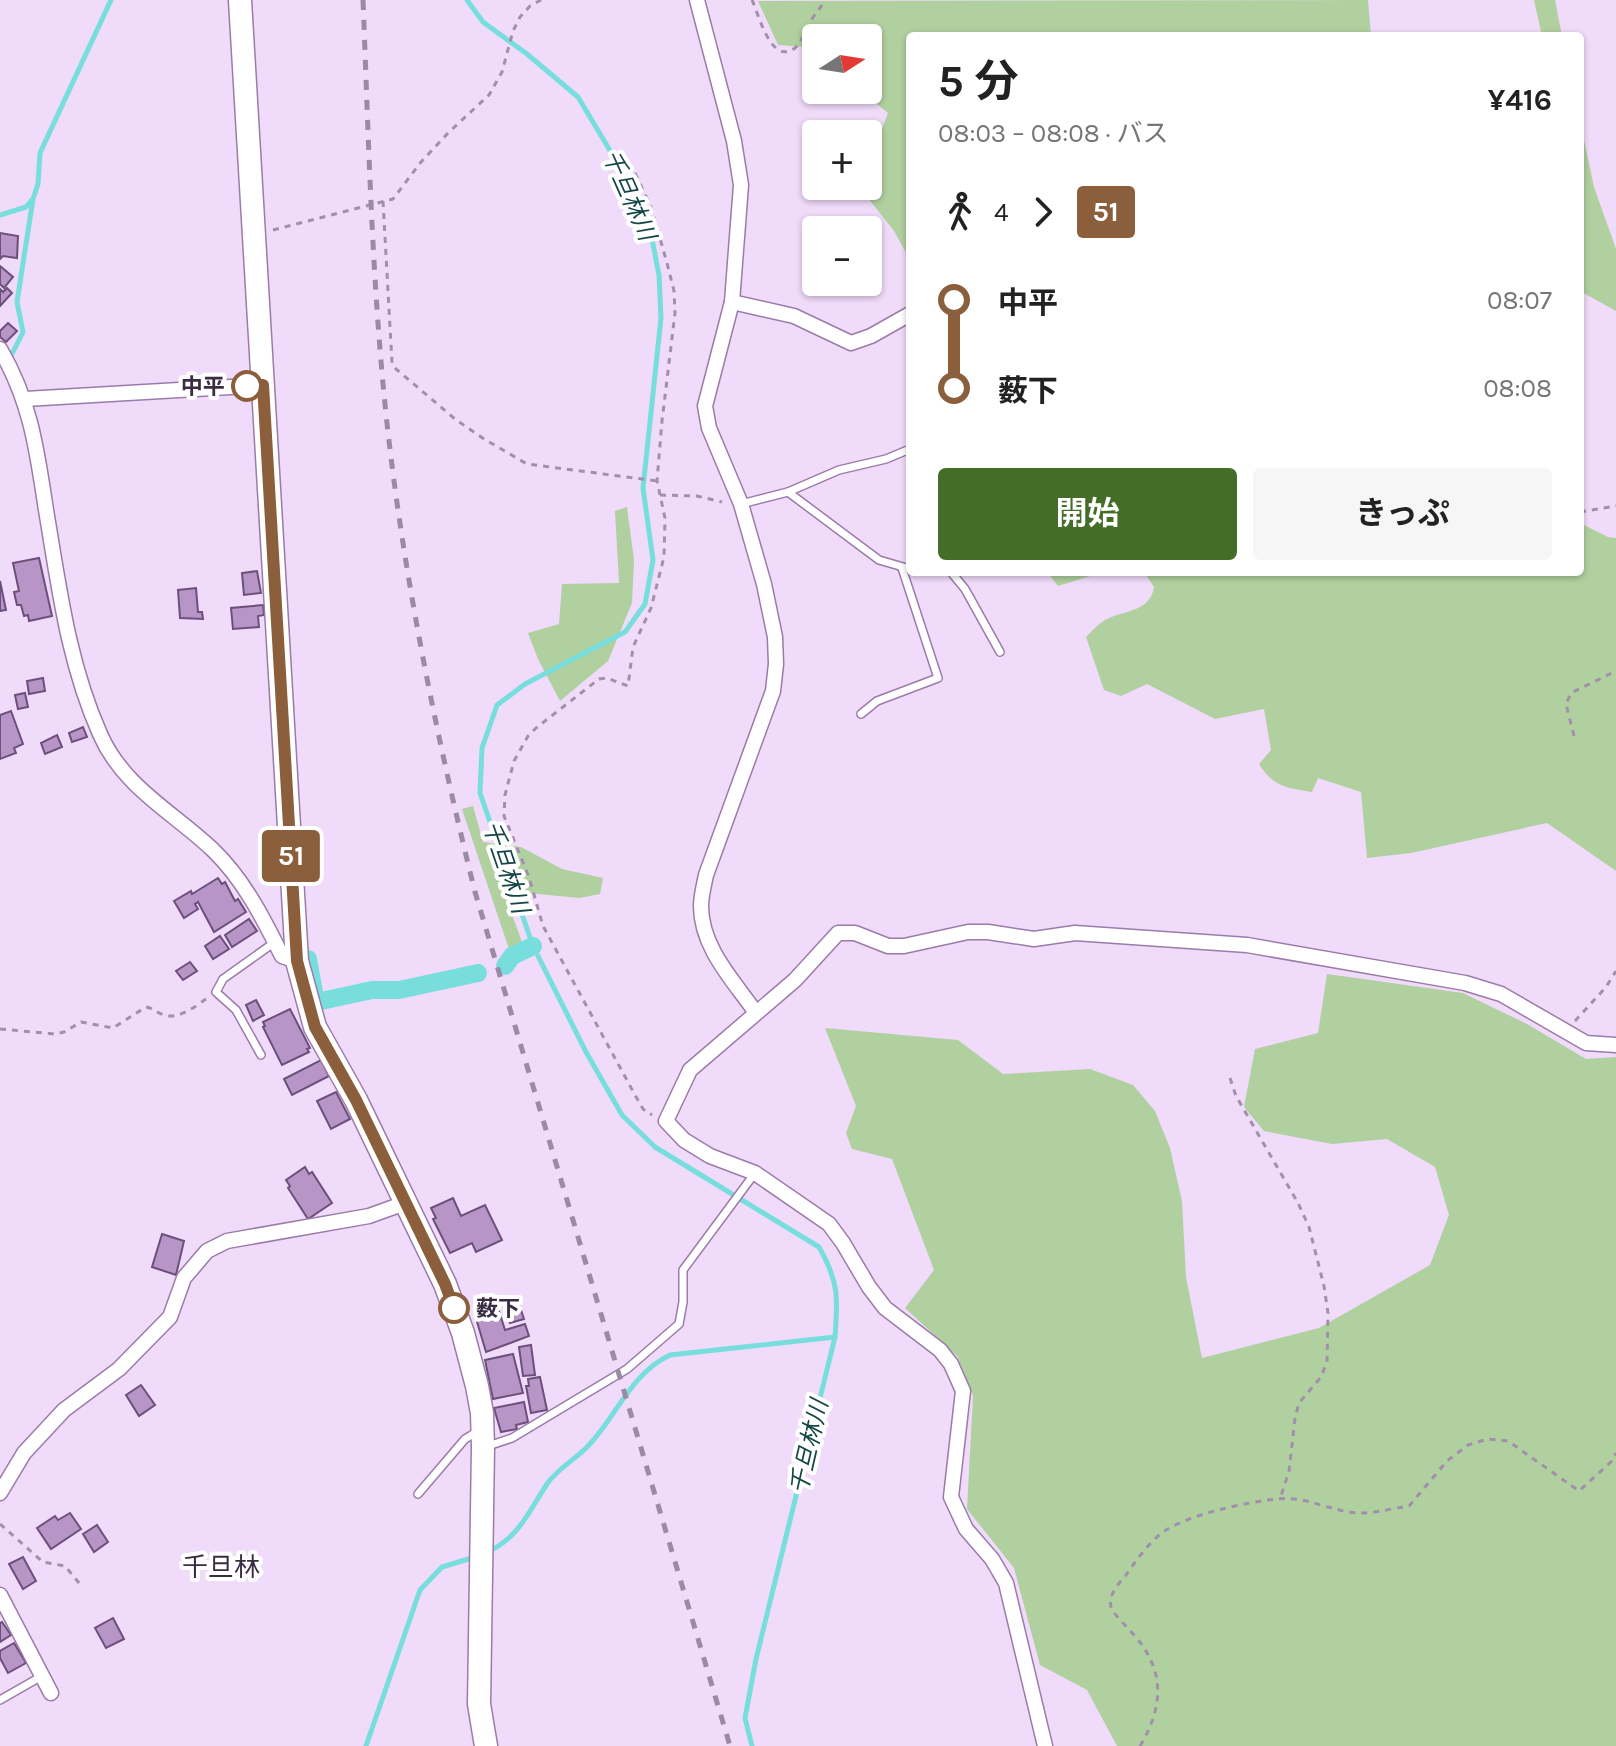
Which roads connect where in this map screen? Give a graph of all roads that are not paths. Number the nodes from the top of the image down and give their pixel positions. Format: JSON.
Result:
{"nodes":[{"id":1,"x":240,"y":0,"type":"edge"},
{"id":2,"x":697,"y":0,"type":"edge"},
{"id":3,"x":732,"y":302,"type":"junction"},
{"id":4,"x":906,"y":316,"type":"edge"},
{"id":5,"x":0,"y":349,"type":"edge"},
{"id":6,"x":263,"y":385,"type":"junction"},
{"id":7,"x":25,"y":399,"type":"junction"},
{"id":8,"x":906,"y":451,"type":"edge"},
{"id":9,"x":788,"y":492,"type":"junction"},
{"id":10,"x":741,"y":504,"type":"junction"},
{"id":11,"x":906,"y":568,"type":"edge"},
{"id":12,"x":908,"y":576,"type":"edge"},
{"id":13,"x":954,"y":576,"type":"edge"},
{"id":14,"x":1000,"y":652,"type":"dead end"},
{"id":15,"x":861,"y":714,"type":"dead end"},
{"id":16,"x":275,"y":942,"type":"junction"},
{"id":17,"x":297,"y":961,"type":"junction"},
{"id":18,"x":756,"y":1013,"type":"junction"},
{"id":19,"x":1616,"y":1045,"type":"edge"},
{"id":20,"x":261,"y":1055,"type":"dead end"},
{"id":21,"x":755,"y":1173,"type":"junction"},
{"id":22,"x":405,"y":1203,"type":"junction"},
{"id":23,"x":483,"y":1438,"type":"junction"},
{"id":24,"x":0,"y":1493,"type":"edge"},
{"id":25,"x":418,"y":1494,"type":"dead end"},
{"id":26,"x":0,"y":1595,"type":"edge"},
{"id":27,"x":42,"y":1676,"type":"junction"},
{"id":28,"x":51,"y":1693,"type":"dead end"},
{"id":29,"x":0,"y":1700,"type":"edge"},
{"id":30,"x":486,"y":1746,"type":"edge"},
{"id":31,"x":1045,"y":1746,"type":"edge"}],
"edges":[{"from":1,"to":6,"type":"street"},
{"from":2,"to":3,"type":"street"},
{"from":3,"to":4,"type":"street"},
{"from":3,"to":10,"type":"street"},
{"from":5,"to":7,"type":"street"},
{"from":6,"to":7,"type":"street"},
{"from":6,"to":17,"type":"street"},
{"from":7,"to":16,"type":"street"},
{"from":8,"to":9,"type":"lane"},
{"from":9,"to":10,"type":"lane"},
{"from":9,"to":11,"type":"lane"},
{"from":10,"to":18,"type":"street"},
{"from":12,"to":15,"type":"lane"},
{"from":13,"to":14,"type":"lane"},
{"from":16,"to":17,"type":"street"},
{"from":16,"to":20,"type":"lane"},
{"from":17,"to":22,"type":"street"},
{"from":18,"to":19,"type":"street"},
{"from":18,"to":21,"type":"street"},
{"from":21,"to":23,"type":"lane"},
{"from":21,"to":31,"type":"street"},
{"from":22,"to":23,"type":"street"},
{"from":22,"to":24,"type":"street"},
{"from":23,"to":25,"type":"lane"},
{"from":23,"to":30,"type":"street"},
{"from":26,"to":27,"type":"street"},
{"from":27,"to":28,"type":"street"},
{"from":27,"to":29,"type":"lane"}]}
